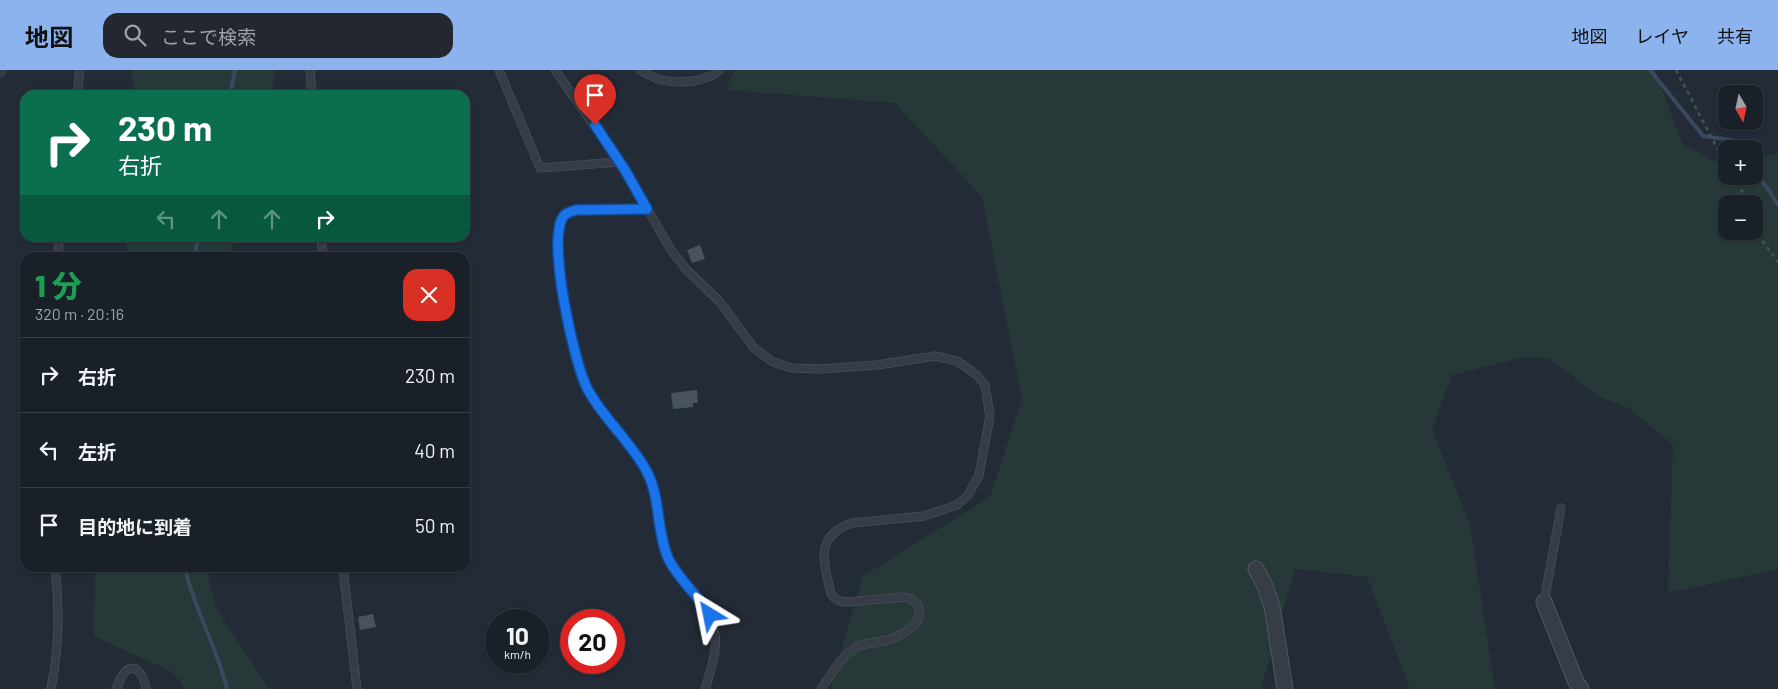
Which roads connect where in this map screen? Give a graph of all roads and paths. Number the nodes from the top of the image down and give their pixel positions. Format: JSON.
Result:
{"nodes":[{"id":1,"x":80,"y":70,"type":"edge"},
{"id":2,"x":310,"y":70,"type":"edge"},
{"id":3,"x":499,"y":70,"type":"edge"},
{"id":4,"x":555,"y":70,"type":"edge"},
{"id":5,"x":640,"y":70,"type":"edge"},
{"id":6,"x":720,"y":70,"type":"edge"},
{"id":7,"x":1676,"y":70,"type":"edge"},
{"id":8,"x":78,"y":90,"type":"edge"},
{"id":9,"x":312,"y":90,"type":"edge"},
{"id":10,"x":1718,"y":150,"type":"edge"},
{"id":11,"x":619,"y":162,"type":"junction"},
{"id":12,"x":647,"y":209,"type":"junction"},
{"id":13,"x":1761,"y":240,"type":"edge"},
{"id":14,"x":1778,"y":262,"type":"edge"},
{"id":15,"x":1561,"y":508,"type":"dead end"},
{"id":16,"x":1256,"y":569,"type":"dead end"},
{"id":17,"x":55,"y":572,"type":"edge"},
{"id":18,"x":343,"y":572,"type":"edge"},
{"id":19,"x":1544,"y":602,"type":"joint"},
{"id":20,"x":51,"y":689,"type":"edge"},
{"id":21,"x":116,"y":689,"type":"edge"},
{"id":22,"x":146,"y":689,"type":"edge"},
{"id":23,"x":357,"y":689,"type":"edge"},
{"id":24,"x":705,"y":689,"type":"edge"},
{"id":25,"x":821,"y":689,"type":"edge"},
{"id":26,"x":1285,"y":689,"type":"edge"},
{"id":27,"x":1581,"y":689,"type":"edge"}],
"edges":[{"from":1,"to":8,"type":"lane"},
{"from":2,"to":9,"type":"lane"},
{"from":3,"to":11,"type":"lane"},
{"from":4,"to":11,"type":"lane"},
{"from":5,"to":6,"type":"lane"},
{"from":7,"to":10,"type":"path"},
{"from":11,"to":12,"type":"lane"},
{"from":12,"to":24,"type":"lane"},
{"from":12,"to":25,"type":"lane"},
{"from":13,"to":14,"type":"path"},
{"from":15,"to":19,"type":"lane"},
{"from":16,"to":26,"type":"street"},
{"from":17,"to":20,"type":"lane"},
{"from":18,"to":23,"type":"lane"},
{"from":19,"to":27,"type":"street"},
{"from":21,"to":22,"type":"lane"}]}
